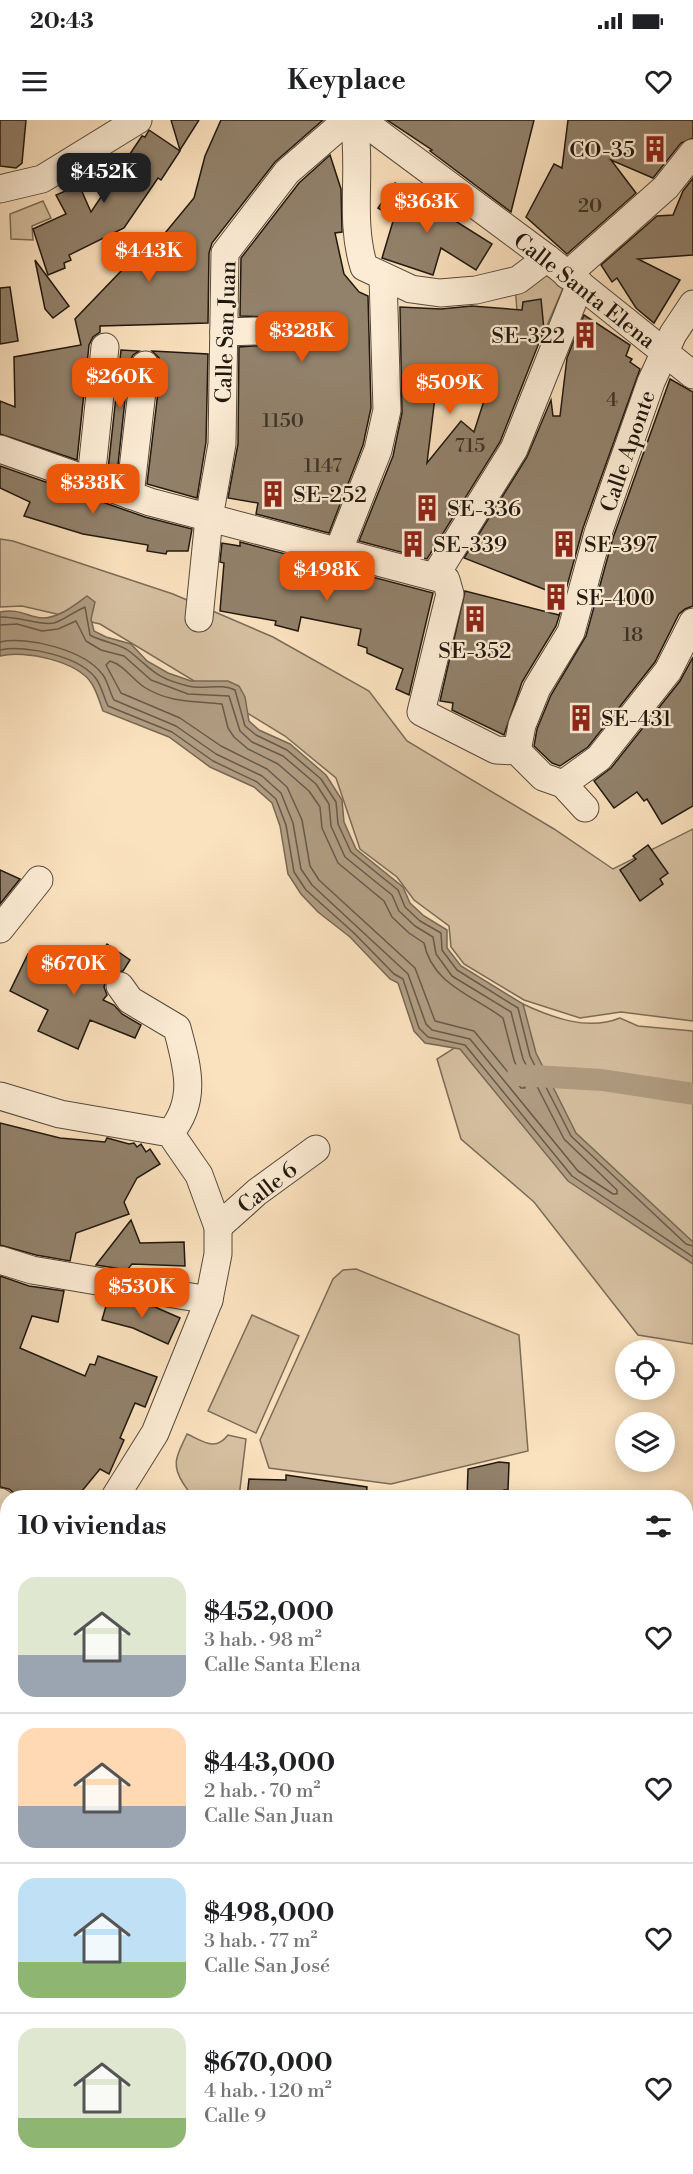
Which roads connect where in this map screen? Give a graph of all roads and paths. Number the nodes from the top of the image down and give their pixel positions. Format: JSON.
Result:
{"nodes":[{"id":1,"x":138,"y":120,"type":"edge"},
{"id":2,"x":346,"y":120,"type":"edge"},
{"id":3,"x":354,"y":120,"type":"edge"},
{"id":4,"x":361,"y":120,"type":"edge"},
{"id":5,"x":693,"y":153,"type":"edge"},
{"id":6,"x":0,"y":189,"type":"edge"},
{"id":7,"x":547,"y":258,"type":"junction"},
{"id":8,"x":383,"y":278,"type":"junction"},
{"id":9,"x":573,"y":280,"type":"junction"},
{"id":10,"x":693,"y":304,"type":"edge"},
{"id":11,"x":259,"y":331,"type":"dead end"},
{"id":12,"x":224,"y":332,"type":"junction"},
{"id":13,"x":105,"y":347,"type":"dead end"},
{"id":14,"x":666,"y":353,"type":"junction"},
{"id":15,"x":145,"y":365,"type":"dead end"},
{"id":16,"x":693,"y":375,"type":"edge"},
{"id":17,"x":0,"y":449,"type":"edge"},
{"id":18,"x":91,"y":479,"type":"junction"},
{"id":19,"x":130,"y":495,"type":"junction"},
{"id":20,"x":209,"y":518,"type":"junction"},
{"id":21,"x":338,"y":552,"type":"junction"},
{"id":22,"x":435,"y":576,"type":"junction"},
{"id":23,"x":199,"y":618,"type":"dead end"},
{"id":24,"x":693,"y":622,"type":"edge"},
{"id":25,"x":517,"y":751,"type":"junction"},
{"id":26,"x":563,"y":784,"type":"junction"},
{"id":27,"x":585,"y":808,"type":"dead end"},
{"id":28,"x":39,"y":880,"type":"dead end"},
{"id":29,"x":1,"y":924,"type":"edge"},
{"id":30,"x":120,"y":986,"type":"dead end"},
{"id":31,"x":0,"y":1096,"type":"edge"},
{"id":32,"x":170,"y":1133,"type":"junction"},
{"id":33,"x":316,"y":1149,"type":"dead end"},
{"id":34,"x":218,"y":1227,"type":"junction"},
{"id":35,"x":0,"y":1260,"type":"edge"},
{"id":36,"x":209,"y":1300,"type":"junction"},
{"id":37,"x":119,"y":1490,"type":"edge"}],
"edges":[{"from":1,"to":6,"type":"street"},
{"from":2,"to":12,"type":"street","name":"Calle San Juan"},
{"from":3,"to":8,"type":"street"},
{"from":4,"to":7,"type":"street","name":"Calle Santa Elena"},
{"from":5,"to":9,"type":"street"},
{"from":7,"to":8,"type":"street"},
{"from":7,"to":9,"type":"street","name":"Calle Santa Elena"},
{"from":8,"to":21,"type":"street"},
{"from":9,"to":14,"type":"street","name":"Calle Santa Elena"},
{"from":9,"to":22,"type":"street"},
{"from":10,"to":14,"type":"street","name":"Calle Aponte"},
{"from":11,"to":12,"type":"street"},
{"from":12,"to":20,"type":"street","name":"Calle San Juan"},
{"from":13,"to":18,"type":"street"},
{"from":14,"to":16,"type":"street","name":"Calle Santa Elena"},
{"from":14,"to":25,"type":"street","name":"Calle Aponte"},
{"from":15,"to":19,"type":"street"},
{"from":17,"to":18,"type":"street"},
{"from":18,"to":19,"type":"street"},
{"from":19,"to":20,"type":"street"},
{"from":20,"to":21,"type":"street"},
{"from":20,"to":23,"type":"street","name":"Calle San Juan"},
{"from":21,"to":22,"type":"street"},
{"from":22,"to":25,"type":"street"},
{"from":24,"to":26,"type":"street"},
{"from":25,"to":26,"type":"street"},
{"from":26,"to":27,"type":"street"},
{"from":28,"to":29,"type":"street"},
{"from":30,"to":32,"type":"street"},
{"from":31,"to":32,"type":"street"},
{"from":32,"to":34,"type":"street"},
{"from":33,"to":34,"type":"street","name":"Calle 6"},
{"from":34,"to":36,"type":"street"},
{"from":35,"to":36,"type":"street"},
{"from":36,"to":37,"type":"street"}]}
